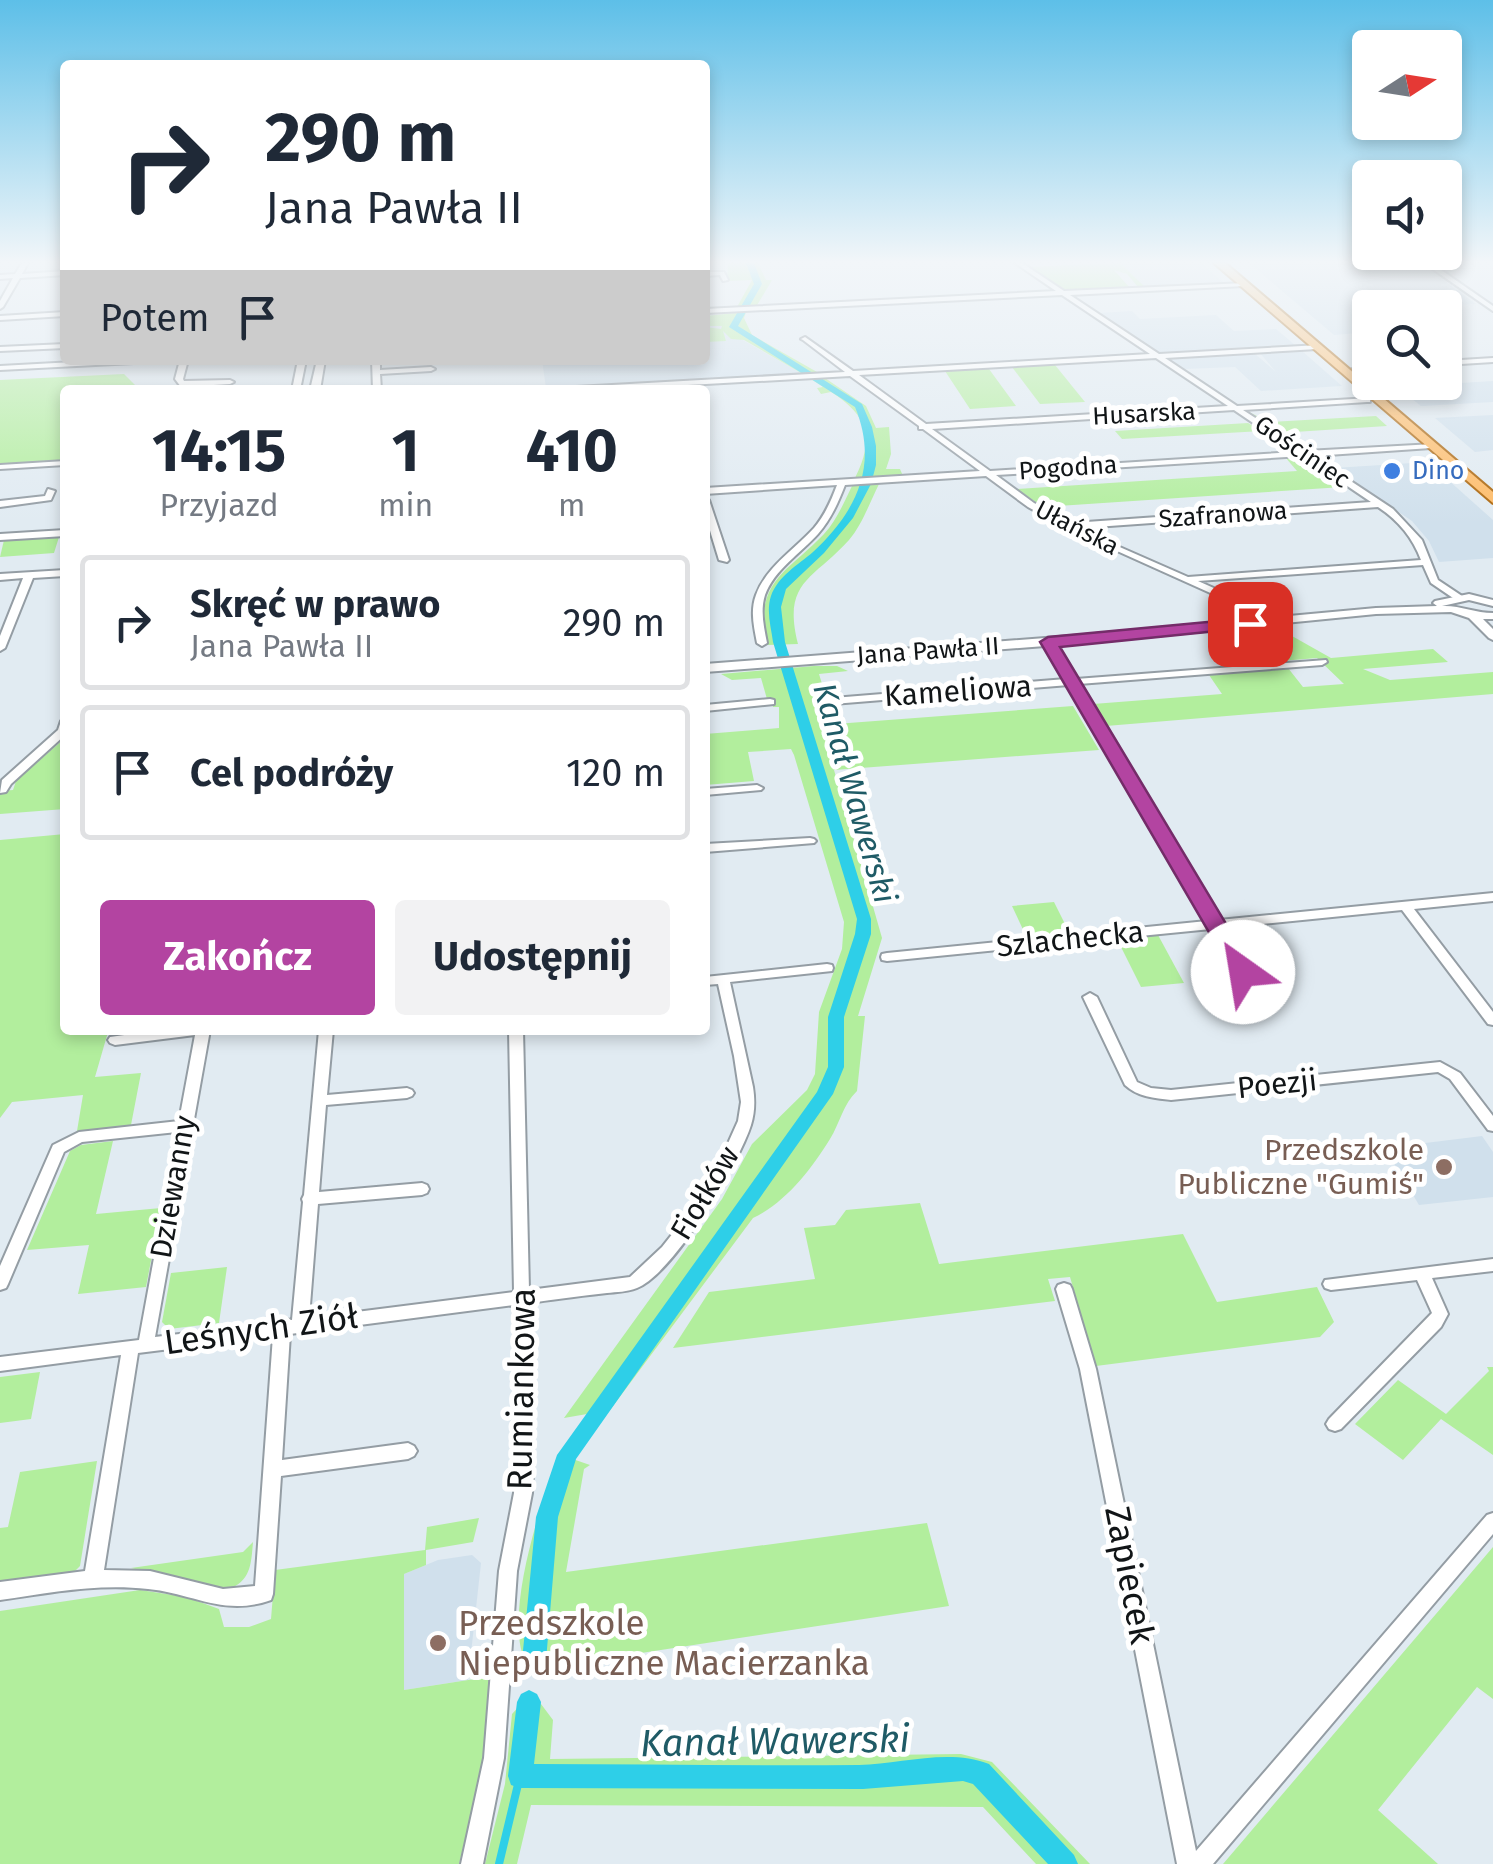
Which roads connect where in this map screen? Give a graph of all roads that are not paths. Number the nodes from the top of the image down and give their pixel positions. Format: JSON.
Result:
{"nodes":[{"id":1,"x":820,"y":350,"type":"edge"},
{"id":2,"x":1148,"y":350,"type":"edge"},
{"id":3,"x":1264,"y":350,"type":"edge"},
{"id":4,"x":1320,"y":350,"type":"edge"},
{"id":5,"x":1157,"y":356,"type":"junction"},
{"id":6,"x":1493,"y":360,"type":"edge"},
{"id":7,"x":1462,"y":362,"type":"edge"},
{"id":8,"x":60,"y":365,"type":"edge"},
{"id":9,"x":377,"y":365,"type":"edge"},
{"id":10,"x":0,"y":368,"type":"edge"},
{"id":11,"x":431,"y":369,"type":"dead end"},
{"id":12,"x":378,"y":372,"type":"junction"},
{"id":13,"x":850,"y":374,"type":"junction"},
{"id":14,"x":230,"y":382,"type":"dead end"},
{"id":15,"x":197,"y":385,"type":"edge"},
{"id":16,"x":377,"y":385,"type":"edge"},
{"id":17,"x":646,"y":385,"type":"edge"},
{"id":18,"x":1366,"y":400,"type":"dead end"},
{"id":19,"x":1394,"y":400,"type":"edge"},
{"id":20,"x":1236,"y":408,"type":"junction"},
{"id":21,"x":922,"y":427,"type":"junction"},
{"id":22,"x":1431,"y":446,"type":"junction"},
{"id":23,"x":1304,"y":454,"type":"junction"},
{"id":24,"x":60,"y":463,"type":"edge"},
{"id":25,"x":0,"y":467,"type":"edge"},
{"id":26,"x":985,"y":474,"type":"junction"},
{"id":27,"x":842,"y":482,"type":"junction"},
{"id":28,"x":1493,"y":484,"type":"edge"},
{"id":29,"x":51,"y":491,"type":"dead end"},
{"id":30,"x":710,"y":491,"type":"edge"},
{"id":31,"x":1493,"y":499,"type":"edge"},
{"id":32,"x":0,"y":504,"type":"edge"},
{"id":33,"x":1380,"y":504,"type":"junction"},
{"id":34,"x":710,"y":516,"type":"edge"},
{"id":35,"x":1067,"y":526,"type":"junction"},
{"id":36,"x":60,"y":532,"type":"edge"},
{"id":37,"x":0,"y":537,"type":"edge"},
{"id":38,"x":724,"y":560,"type":"dead end"},
{"id":39,"x":1428,"y":562,"type":"junction"},
{"id":40,"x":60,"y":573,"type":"edge"},
{"id":41,"x":29,"y":575,"type":"junction"},
{"id":42,"x":0,"y":577,"type":"edge"},
{"id":43,"x":1188,"y":580,"type":"junction"},
{"id":44,"x":1490,"y":600,"type":"edge"},
{"id":45,"x":1456,"y":603,"type":"junction"},
{"id":46,"x":1270,"y":622,"type":"junction"},
{"id":47,"x":1486,"y":622,"type":"edge"},
{"id":48,"x":1048,"y":642,"type":"junction"},
{"id":49,"x":762,"y":643,"type":"dead end"},
{"id":50,"x":0,"y":648,"type":"edge"},
{"id":51,"x":1322,"y":662,"type":"dead end"},
{"id":52,"x":710,"y":668,"type":"edge"},
{"id":53,"x":1072,"y":682,"type":"junction"},
{"id":54,"x":833,"y":701,"type":"dead end"},
{"id":55,"x":770,"y":702,"type":"dead end"},
{"id":56,"x":710,"y":708,"type":"edge"},
{"id":57,"x":60,"y":733,"type":"edge"},
{"id":58,"x":758,"y":788,"type":"dead end"},
{"id":59,"x":2,"y":790,"type":"dead end"},
{"id":60,"x":710,"y":792,"type":"edge"},
{"id":61,"x":810,"y":840,"type":"dead end"},
{"id":62,"x":710,"y":848,"type":"edge"},
{"id":63,"x":1493,"y":897,"type":"edge"},
{"id":64,"x":1406,"y":905,"type":"junction"},
{"id":65,"x":1214,"y":924,"type":"junction"},
{"id":66,"x":887,"y":956,"type":"dead end"},
{"id":67,"x":827,"y":968,"type":"dead end"},
{"id":68,"x":1243,"y":972,"type":"dead end"},
{"id":69,"x":723,"y":979,"type":"junction"},
{"id":70,"x":710,"y":980,"type":"edge"},
{"id":71,"x":1090,"y":998,"type":"dead end"},
{"id":72,"x":1493,"y":1021,"type":"edge"},
{"id":73,"x":158,"y":1035,"type":"edge"},
{"id":74,"x":199,"y":1035,"type":"edge"},
{"id":75,"x":326,"y":1035,"type":"edge"},
{"id":76,"x":516,"y":1035,"type":"edge"},
{"id":77,"x":115,"y":1040,"type":"dead end"},
{"id":78,"x":407,"y":1093,"type":"dead end"},
{"id":79,"x":321,"y":1101,"type":"junction"},
{"id":80,"x":183,"y":1126,"type":"junction"},
{"id":81,"x":1493,"y":1126,"type":"edge"},
{"id":82,"x":422,"y":1188,"type":"dead end"},
{"id":83,"x":310,"y":1199,"type":"junction"},
{"id":84,"x":1493,"y":1264,"type":"edge"},
{"id":85,"x":1422,"y":1273,"type":"junction"},
{"id":86,"x":0,"y":1284,"type":"edge"},
{"id":87,"x":1332,"y":1284,"type":"dead end"},
{"id":88,"x":1064,"y":1289,"type":"dead end"},
{"id":89,"x":523,"y":1298,"type":"junction"},
{"id":90,"x":291,"y":1325,"type":"junction"},
{"id":91,"x":139,"y":1346,"type":"junction"},
{"id":92,"x":0,"y":1364,"type":"edge"},
{"id":93,"x":1335,"y":1424,"type":"dead end"},
{"id":94,"x":408,"y":1451,"type":"dead end"},
{"id":95,"x":273,"y":1470,"type":"junction"},
{"id":96,"x":1493,"y":1521,"type":"edge"},
{"id":97,"x":93,"y":1578,"type":"junction"},
{"id":98,"x":0,"y":1591,"type":"edge"},
{"id":99,"x":472,"y":1864,"type":"edge"},
{"id":100,"x":1188,"y":1864,"type":"edge"},
{"id":101,"x":1200,"y":1864,"type":"edge"}],
"edges":[{"from":1,"to":13,"type":"street","name":"Ułańska"},
{"from":2,"to":5,"type":"street","name":"Gościniec"},
{"from":3,"to":5,"type":"street"},
{"from":4,"to":22,"type":"main road"},
{"from":5,"to":13,"type":"street"},
{"from":5,"to":20,"type":"street","name":"Gościniec"},
{"from":6,"to":7,"type":"street"},
{"from":8,"to":10,"type":"street"},
{"from":9,"to":12,"type":"street"},
{"from":11,"to":12,"type":"street"},
{"from":12,"to":16,"type":"street"},
{"from":13,"to":17,"type":"street"},
{"from":13,"to":21,"type":"street","name":"Ułańska"},
{"from":14,"to":15,"type":"street"},
{"from":18,"to":20,"type":"street","name":"Husarska"},
{"from":19,"to":28,"type":"main road"},
{"from":20,"to":21,"type":"street","name":"Husarska"},
{"from":20,"to":23,"type":"street","name":"Gościniec"},
{"from":21,"to":26,"type":"street","name":"Ułańska"},
{"from":22,"to":23,"type":"street","name":"Pogodna"},
{"from":22,"to":31,"type":"main road"},
{"from":23,"to":26,"type":"street","name":"Pogodna"},
{"from":23,"to":33,"type":"street","name":"Gościniec"},
{"from":24,"to":25,"type":"street"},
{"from":26,"to":27,"type":"street","name":"Pogodna"},
{"from":26,"to":35,"type":"street","name":"Ułańska"},
{"from":27,"to":30,"type":"street","name":"Pogodna"},
{"from":27,"to":49,"type":"street"},
{"from":29,"to":32,"type":"street"},
{"from":33,"to":35,"type":"street","name":"Szafranowa"},
{"from":33,"to":39,"type":"street","name":"Gościniec"},
{"from":34,"to":38,"type":"street"},
{"from":35,"to":43,"type":"street","name":"Ułańska"},
{"from":36,"to":37,"type":"street"},
{"from":39,"to":43,"type":"street"},
{"from":39,"to":45,"type":"street","name":"Gościniec"},
{"from":40,"to":41,"type":"street"},
{"from":41,"to":42,"type":"street"},
{"from":41,"to":50,"type":"street"},
{"from":43,"to":46,"type":"street","name":"Ułańska"},
{"from":44,"to":45,"type":"street","name":"Jana Pawła II"},
{"from":45,"to":46,"type":"street","name":"Jana Pawła II"},
{"from":45,"to":47,"type":"street"},
{"from":46,"to":48,"type":"street","name":"Jana Pawła II"},
{"from":48,"to":52,"type":"street","name":"Jana Pawła II"},
{"from":48,"to":53,"type":"street"},
{"from":51,"to":53,"type":"street","name":"Kameliowa"},
{"from":53,"to":54,"type":"street","name":"Kameliowa"},
{"from":53,"to":65,"type":"street"},
{"from":55,"to":56,"type":"street"},
{"from":57,"to":59,"type":"street"},
{"from":58,"to":60,"type":"street"},
{"from":61,"to":62,"type":"street"},
{"from":63,"to":64,"type":"street","name":"Szlachecka"},
{"from":64,"to":65,"type":"street","name":"Szlachecka"},
{"from":64,"to":72,"type":"street"},
{"from":65,"to":66,"type":"street","name":"Szlachecka"},
{"from":65,"to":68,"type":"street"},
{"from":67,"to":69,"type":"street"},
{"from":69,"to":70,"type":"street"},
{"from":69,"to":89,"type":"street","name":"Fiołków"},
{"from":71,"to":81,"type":"street","name":"Poezji"},
{"from":73,"to":77,"type":"street"},
{"from":74,"to":80,"type":"street","name":"Dziewanny"},
{"from":75,"to":79,"type":"street"},
{"from":76,"to":89,"type":"street","name":"Rumiankowa"},
{"from":78,"to":79,"type":"street"},
{"from":79,"to":83,"type":"street"},
{"from":80,"to":86,"type":"street"},
{"from":80,"to":91,"type":"street","name":"Dziewanny"},
{"from":82,"to":83,"type":"street"},
{"from":83,"to":90,"type":"street"},
{"from":84,"to":85,"type":"street"},
{"from":85,"to":87,"type":"street"},
{"from":85,"to":93,"type":"street"},
{"from":88,"to":100,"type":"street","name":"Zapiecek"},
{"from":89,"to":90,"type":"street","name":"Leśnych Ziół"},
{"from":89,"to":99,"type":"street","name":"Rumiankowa"},
{"from":90,"to":91,"type":"street","name":"Leśnych Ziół"},
{"from":90,"to":95,"type":"street"},
{"from":91,"to":92,"type":"street","name":"Leśnych Ziół"},
{"from":91,"to":97,"type":"street","name":"Dziewanny"},
{"from":94,"to":95,"type":"street"},
{"from":95,"to":97,"type":"street"},
{"from":96,"to":101,"type":"street"},
{"from":97,"to":98,"type":"street"}]}
